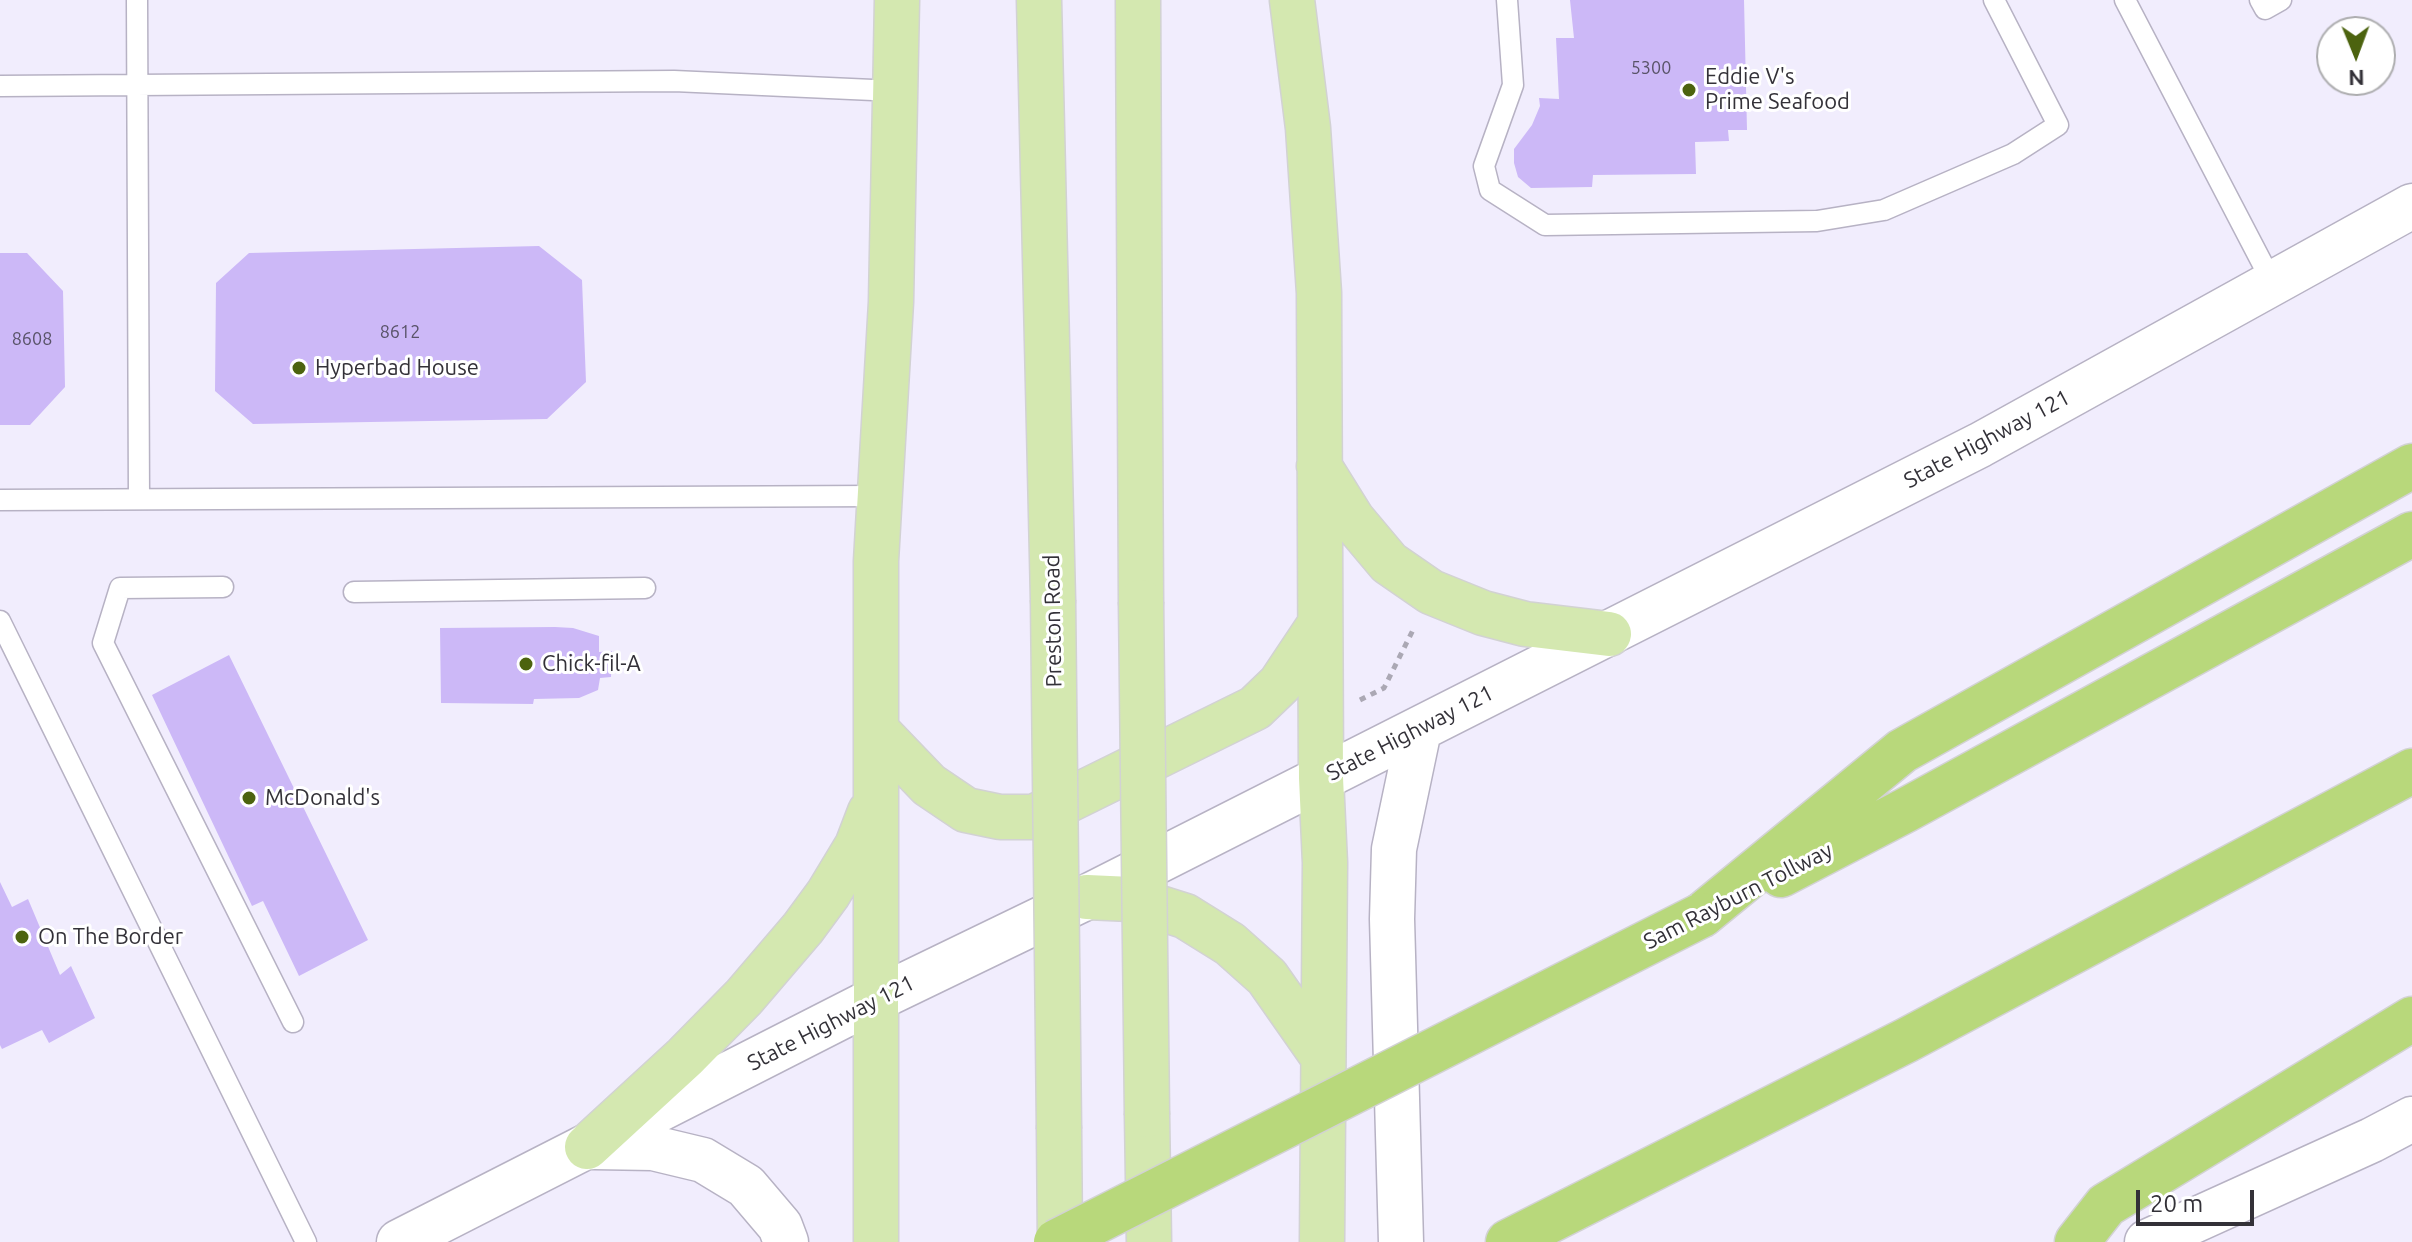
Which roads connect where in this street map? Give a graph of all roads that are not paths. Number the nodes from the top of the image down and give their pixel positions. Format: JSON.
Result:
{"nodes":[{"id":1,"x":137,"y":0,"type":"edge"},
{"id":2,"x":897,"y":0,"type":"edge"},
{"id":3,"x":1039,"y":0,"type":"edge"},
{"id":4,"x":1138,"y":0,"type":"edge"},
{"id":5,"x":1292,"y":0,"type":"edge"},
{"id":6,"x":1507,"y":0,"type":"edge"},
{"id":7,"x":1994,"y":0,"type":"edge"},
{"id":8,"x":2125,"y":0,"type":"edge"},
{"id":9,"x":2260,"y":0,"type":"edge"},
{"id":10,"x":2281,"y":0,"type":"edge"},
{"id":11,"x":137,"y":83,"type":"junction"},
{"id":12,"x":0,"y":86,"type":"edge"},
{"id":13,"x":895,"y":91,"type":"junction"},
{"id":14,"x":2412,"y":206,"type":"edge"},
{"id":15,"x":2272,"y":282,"type":"junction"},
{"id":16,"x":1319,"y":466,"type":"junction"},
{"id":17,"x":2412,"y":466,"type":"edge"},
{"id":18,"x":878,"y":496,"type":"junction"},
{"id":19,"x":139,"y":499,"type":"junction"},
{"id":20,"x":0,"y":500,"type":"edge"},
{"id":21,"x":2412,"y":534,"type":"edge"},
{"id":22,"x":223,"y":587,"type":"dead end"},
{"id":23,"x":645,"y":588,"type":"dead end"},
{"id":24,"x":354,"y":592,"type":"dead end"},
{"id":25,"x":0,"y":621,"type":"edge"},
{"id":26,"x":1320,"y":624,"type":"junction"},
{"id":27,"x":1609,"y":634,"type":"junction"},
{"id":28,"x":1419,"y":730,"type":"junction"},
{"id":29,"x":878,"y":732,"type":"junction"},
{"id":30,"x":2412,"y":771,"type":"edge"},
{"id":31,"x":1321,"y":778,"type":"junction"},
{"id":32,"x":878,"y":791,"type":"junction"},
{"id":33,"x":1087,"y":897,"type":"junction"},
{"id":34,"x":1702,"y":915,"type":"junction"},
{"id":35,"x":876,"y":999,"type":"junction"},
{"id":36,"x":2412,"y":1019,"type":"edge"},
{"id":37,"x":293,"y":1022,"type":"dead end"},
{"id":38,"x":1323,"y":1057,"type":"junction"},
{"id":39,"x":2412,"y":1119,"type":"edge"},
{"id":40,"x":587,"y":1147,"type":"junction"},
{"id":41,"x":306,"y":1242,"type":"edge"},
{"id":42,"x":399,"y":1242,"type":"edge"},
{"id":43,"x":786,"y":1242,"type":"edge"},
{"id":44,"x":876,"y":1242,"type":"edge"},
{"id":45,"x":1058,"y":1242,"type":"edge"},
{"id":46,"x":1149,"y":1242,"type":"edge"},
{"id":47,"x":1322,"y":1242,"type":"edge"},
{"id":48,"x":1401,"y":1242,"type":"edge"},
{"id":49,"x":1508,"y":1242,"type":"edge"},
{"id":50,"x":2077,"y":1242,"type":"edge"},
{"id":51,"x":2147,"y":1242,"type":"edge"}],
"edges":[{"from":1,"to":11,"type":"lane"},
{"from":2,"to":13,"type":"main road"},
{"from":3,"to":45,"type":"main road","name":"Preston Road","bridge":true},
{"from":4,"to":46,"type":"main road","bridge":true},
{"from":5,"to":16,"type":"main road"},
{"from":6,"to":7,"type":"lane"},
{"from":8,"to":15,"type":"lane"},
{"from":9,"to":10,"type":"lane"},
{"from":11,"to":12,"type":"lane"},
{"from":11,"to":13,"type":"lane"},
{"from":11,"to":19,"type":"lane"},
{"from":13,"to":18,"type":"main road"},
{"from":14,"to":15,"type":"main road","name":"State Highway 121"},
{"from":15,"to":27,"type":"main road","name":"State Highway 121"},
{"from":16,"to":26,"type":"main road"},
{"from":16,"to":27,"type":"main road"},
{"from":17,"to":34,"type":"highway"},
{"from":18,"to":19,"type":"lane"},
{"from":18,"to":29,"type":"main road"},
{"from":19,"to":20,"type":"lane"},
{"from":21,"to":34,"type":"highway","name":"Sam Rayburn Tollway"},
{"from":22,"to":37,"type":"lane"},
{"from":23,"to":24,"type":"lane"},
{"from":25,"to":41,"type":"lane"},
{"from":26,"to":29,"type":"main road"},
{"from":26,"to":31,"type":"main road"},
{"from":27,"to":28,"type":"main road","name":"State Highway 121"},
{"from":28,"to":31,"type":"main road","name":"State Highway 121"},
{"from":28,"to":48,"type":"main road"},
{"from":29,"to":32,"type":"main road"},
{"from":30,"to":49,"type":"highway"},
{"from":31,"to":33,"type":"main road","name":"State Highway 121"},
{"from":31,"to":38,"type":"main road"},
{"from":32,"to":35,"type":"main road"},
{"from":32,"to":40,"type":"main road"},
{"from":33,"to":35,"type":"main road","name":"State Highway 121"},
{"from":33,"to":38,"type":"main road"},
{"from":34,"to":45,"type":"highway","name":"Sam Rayburn Tollway","bridge":true},
{"from":35,"to":40,"type":"main road","name":"State Highway 121"},
{"from":35,"to":44,"type":"main road"},
{"from":36,"to":50,"type":"highway"},
{"from":38,"to":47,"type":"main road"},
{"from":39,"to":51,"type":"main road"},
{"from":40,"to":42,"type":"main road","name":"State Highway 121"},
{"from":40,"to":43,"type":"main road"}]}
